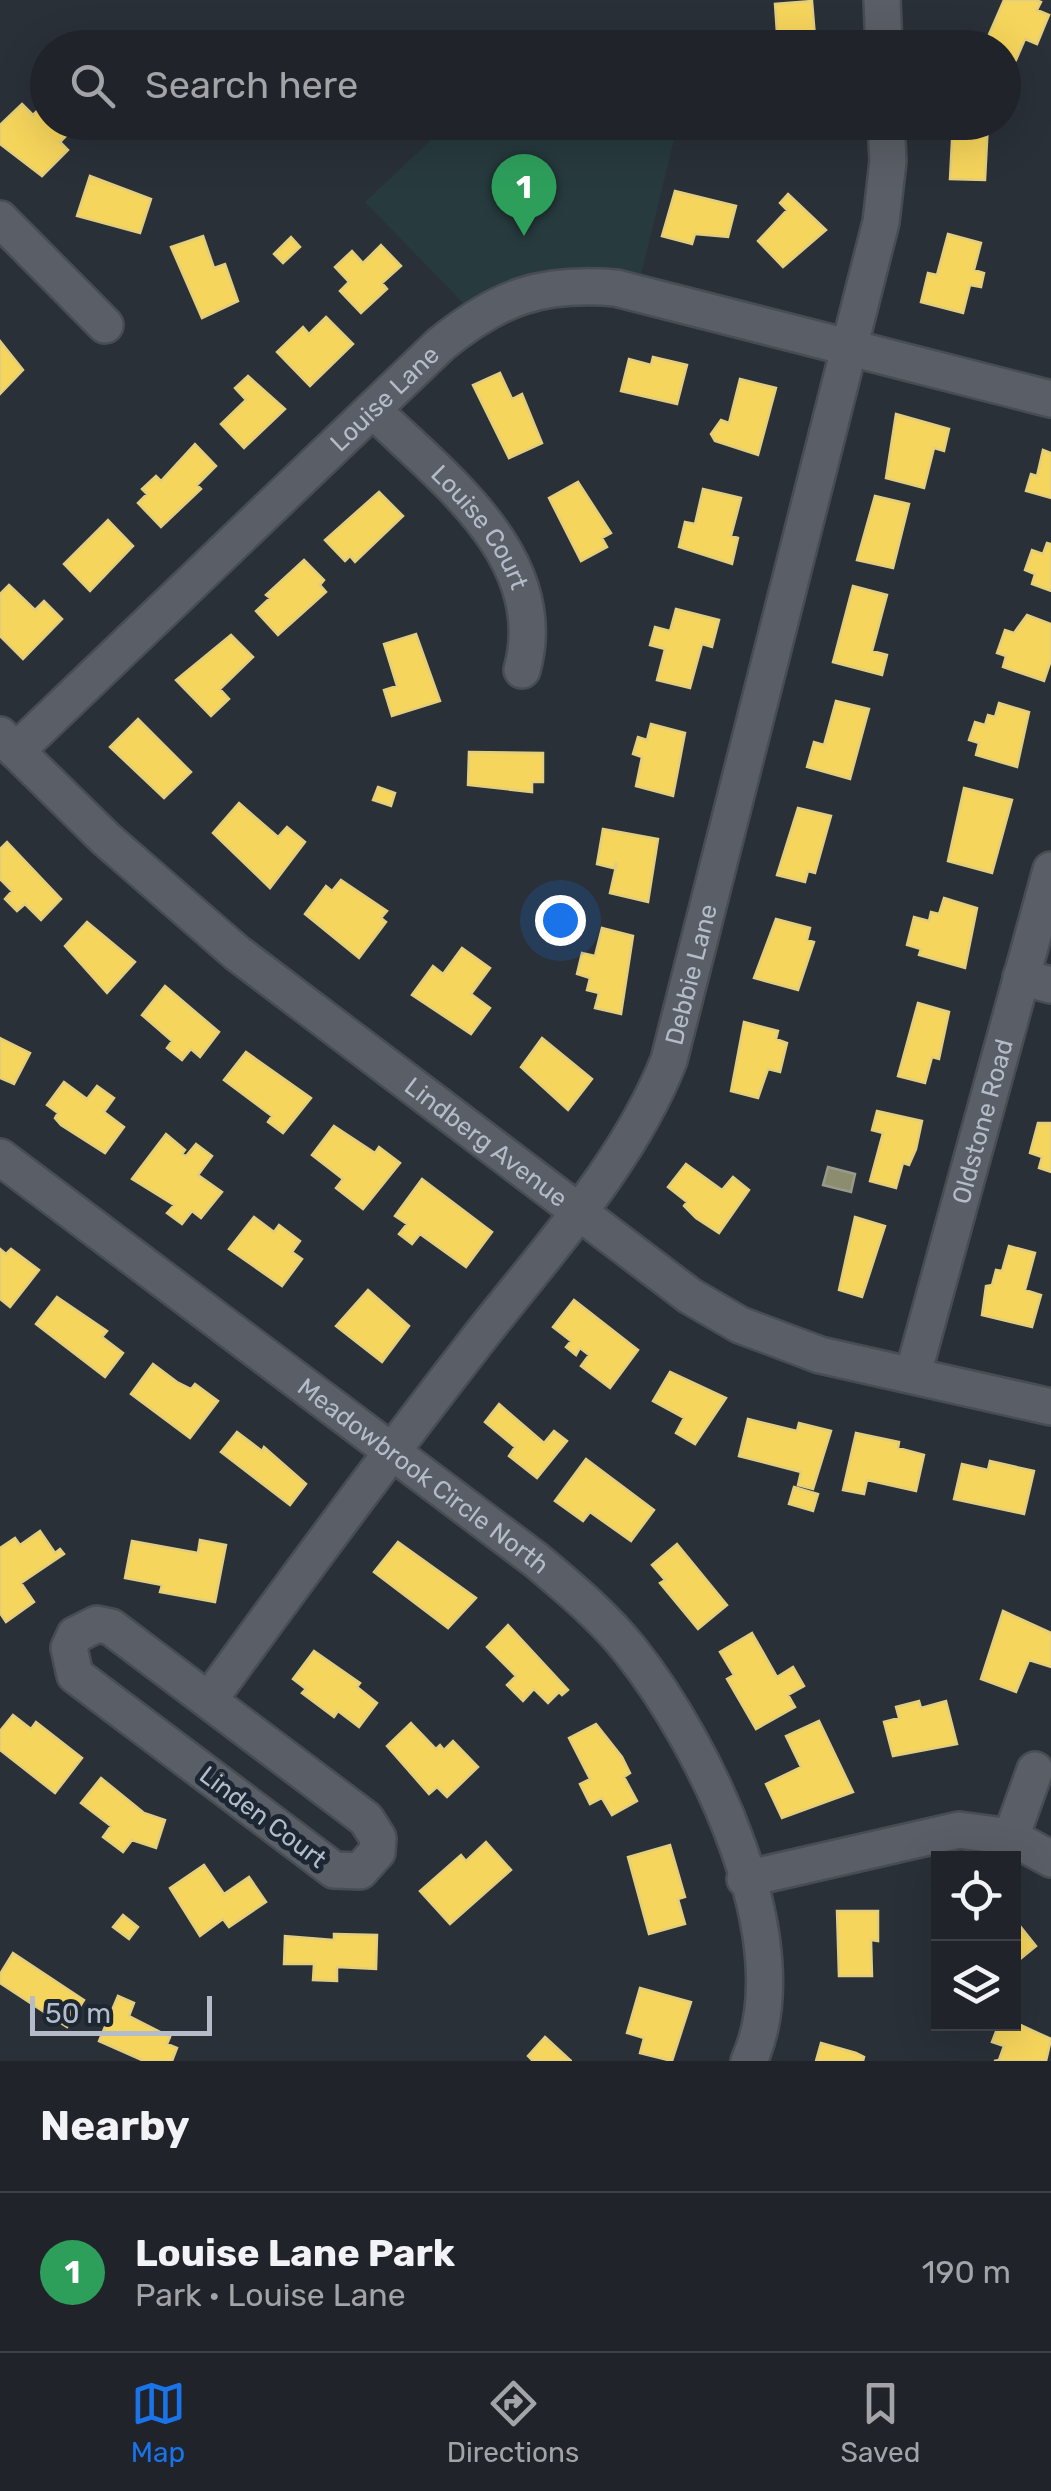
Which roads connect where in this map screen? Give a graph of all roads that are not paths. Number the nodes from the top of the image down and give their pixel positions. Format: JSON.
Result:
{"nodes":[{"id":1,"x":882,"y":0,"type":"edge"},
{"id":2,"x":883,"y":30,"type":"edge"},
{"id":3,"x":886,"y":140,"type":"edge"},
{"id":4,"x":0,"y":219,"type":"edge"},
{"id":5,"x":105,"y":324,"type":"dead end"},
{"id":6,"x":850,"y":347,"type":"junction"},
{"id":7,"x":1051,"y":399,"type":"edge"},
{"id":8,"x":373,"y":410,"type":"junction"},
{"id":9,"x":522,"y":670,"type":"dead end"},
{"id":10,"x":8,"y":743,"type":"edge"},
{"id":11,"x":1051,"y":870,"type":"edge"},
{"id":12,"x":1036,"y":981,"type":"edge"},
{"id":13,"x":0,"y":1157,"type":"edge"},
{"id":14,"x":576,"y":1212,"type":"junction"},
{"id":15,"x":913,"y":1374,"type":"junction"},
{"id":16,"x":1051,"y":1407,"type":"edge"},
{"id":17,"x":392,"y":1450,"type":"junction"},
{"id":18,"x":209,"y":1700,"type":"junction"},
{"id":19,"x":1035,"y":1770,"type":"dead end"},
{"id":20,"x":1011,"y":1837,"type":"junction"},
{"id":21,"x":1051,"y":1859,"type":"edge"},
{"id":22,"x":745,"y":1879,"type":"junction"},
{"id":23,"x":749,"y":2061,"type":"edge"}],
"edges":[{"from":1,"to":2,"type":"street"},
{"from":3,"to":6,"type":"street","name":"Debbie Lane"},
{"from":4,"to":5,"type":"street"},
{"from":6,"to":7,"type":"street","name":"Louise Lane"},
{"from":6,"to":8,"type":"street","name":"Louise Lane"},
{"from":6,"to":14,"type":"street","name":"Debbie Lane"},
{"from":8,"to":9,"type":"street","name":"Louise Court"},
{"from":8,"to":10,"type":"street","name":"Louise Lane"},
{"from":10,"to":14,"type":"street","name":"Lindberg Avenue"},
{"from":11,"to":12,"type":"street","name":"Oldstone Road"},
{"from":12,"to":15,"type":"street","name":"Oldstone Road"},
{"from":13,"to":17,"type":"street","name":"Meadowbrook Circle North"},
{"from":14,"to":15,"type":"street","name":"Lindberg Avenue"},
{"from":14,"to":17,"type":"street","name":"Debbie Lane"},
{"from":15,"to":16,"type":"street","name":"Lindberg Avenue"},
{"from":17,"to":18,"type":"street","name":"Debbie Lane"},
{"from":17,"to":22,"type":"street","name":"Meadowbrook Circle North"},
{"from":18,"to":18,"type":"street","name":"Linden Court"},
{"from":19,"to":20,"type":"street"},
{"from":20,"to":21,"type":"street"},
{"from":20,"to":22,"type":"street"},
{"from":22,"to":23,"type":"street","name":"Meadowbrook Circle North"}]}
